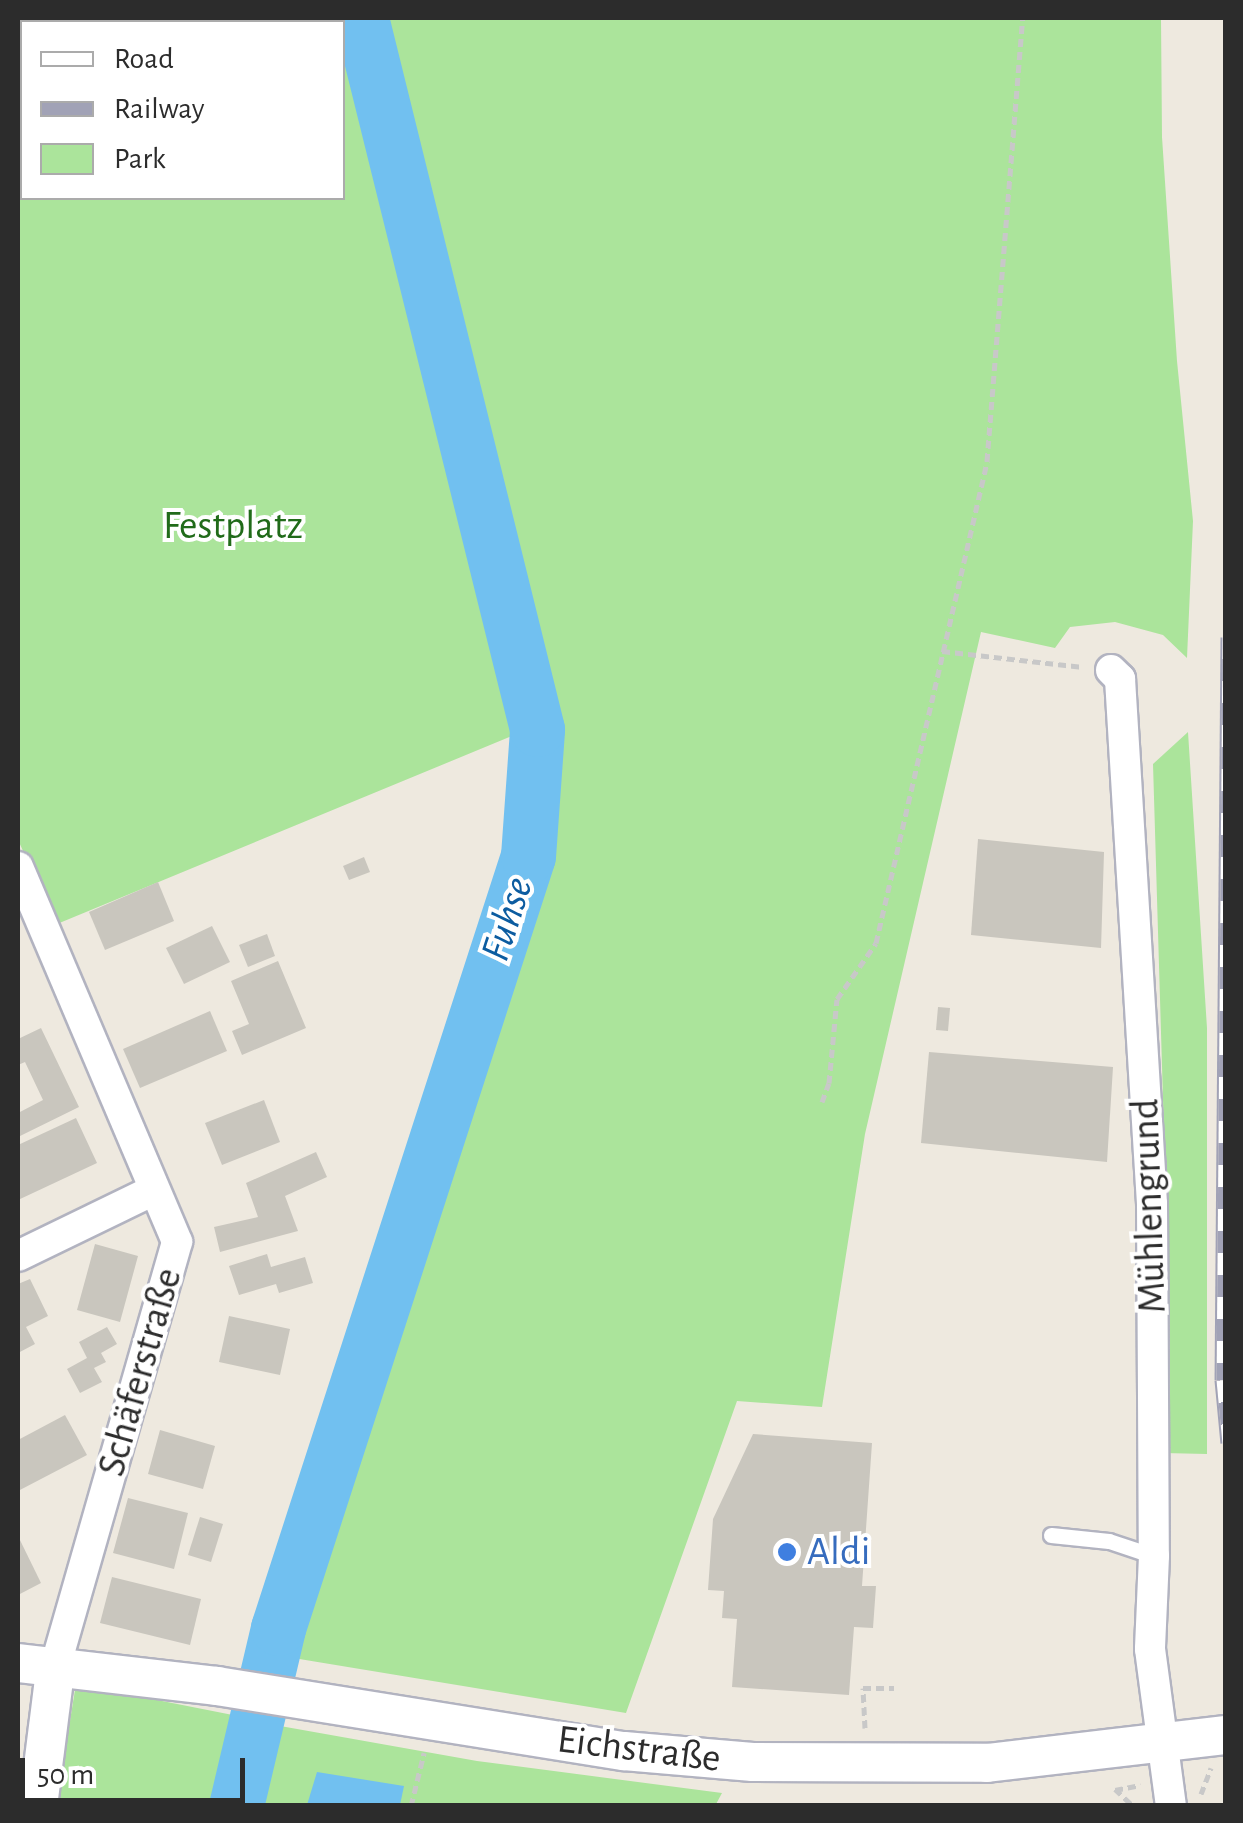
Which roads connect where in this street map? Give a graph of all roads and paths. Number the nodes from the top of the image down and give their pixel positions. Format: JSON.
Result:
{"nodes":[{"id":1,"x":1024,"y":18,"type":"edge"},
{"id":2,"x":942,"y":651,"type":"junction"},
{"id":3,"x":1111,"y":670,"type":"joint"},
{"id":4,"x":18,"y":867,"type":"edge"},
{"id":5,"x":822,"y":1102,"type":"dead end"},
{"id":6,"x":154,"y":1190,"type":"junction"},
{"id":7,"x":18,"y":1256,"type":"edge"},
{"id":8,"x":1050,"y":1536,"type":"dead end"},
{"id":9,"x":1154,"y":1556,"type":"junction"},
{"id":10,"x":18,"y":1662,"type":"edge"},
{"id":11,"x":56,"y":1664,"type":"junction"},
{"id":12,"x":894,"y":1688,"type":"dead end"},
{"id":13,"x":431,"y":1720,"type":"junction"},
{"id":14,"x":1226,"y":1736,"type":"edge"},
{"id":15,"x":1159,"y":1745,"type":"junction"},
{"id":16,"x":868,"y":1766,"type":"junction"},
{"id":17,"x":38,"y":1806,"type":"edge"},
{"id":18,"x":411,"y":1806,"type":"edge"},
{"id":19,"x":1171,"y":1806,"type":"edge"}],
"edges":[{"from":1,"to":2,"type":"path"},
{"from":2,"to":3,"type":"path"},
{"from":2,"to":5,"type":"path"},
{"from":3,"to":9,"type":"street","name":"Mühlengrund"},
{"from":4,"to":6,"type":"street","name":"Schäferstraße"},
{"from":6,"to":7,"type":"street"},
{"from":6,"to":11,"type":"street","name":"Schäferstraße"},
{"from":8,"to":9,"type":"lane"},
{"from":9,"to":15,"type":"street","name":"Mühlengrund"},
{"from":10,"to":11,"type":"street","name":"Eichstraße"},
{"from":11,"to":13,"type":"street","name":"Eichstraße"},
{"from":11,"to":17,"type":"street"},
{"from":12,"to":16,"type":"path"},
{"from":13,"to":16,"type":"street","name":"Eichstraße"},
{"from":13,"to":18,"type":"path"},
{"from":14,"to":15,"type":"street","name":"Eichstraße"},
{"from":15,"to":16,"type":"street","name":"Eichstraße"},
{"from":15,"to":19,"type":"street","name":"Mühlengrund"}]}
